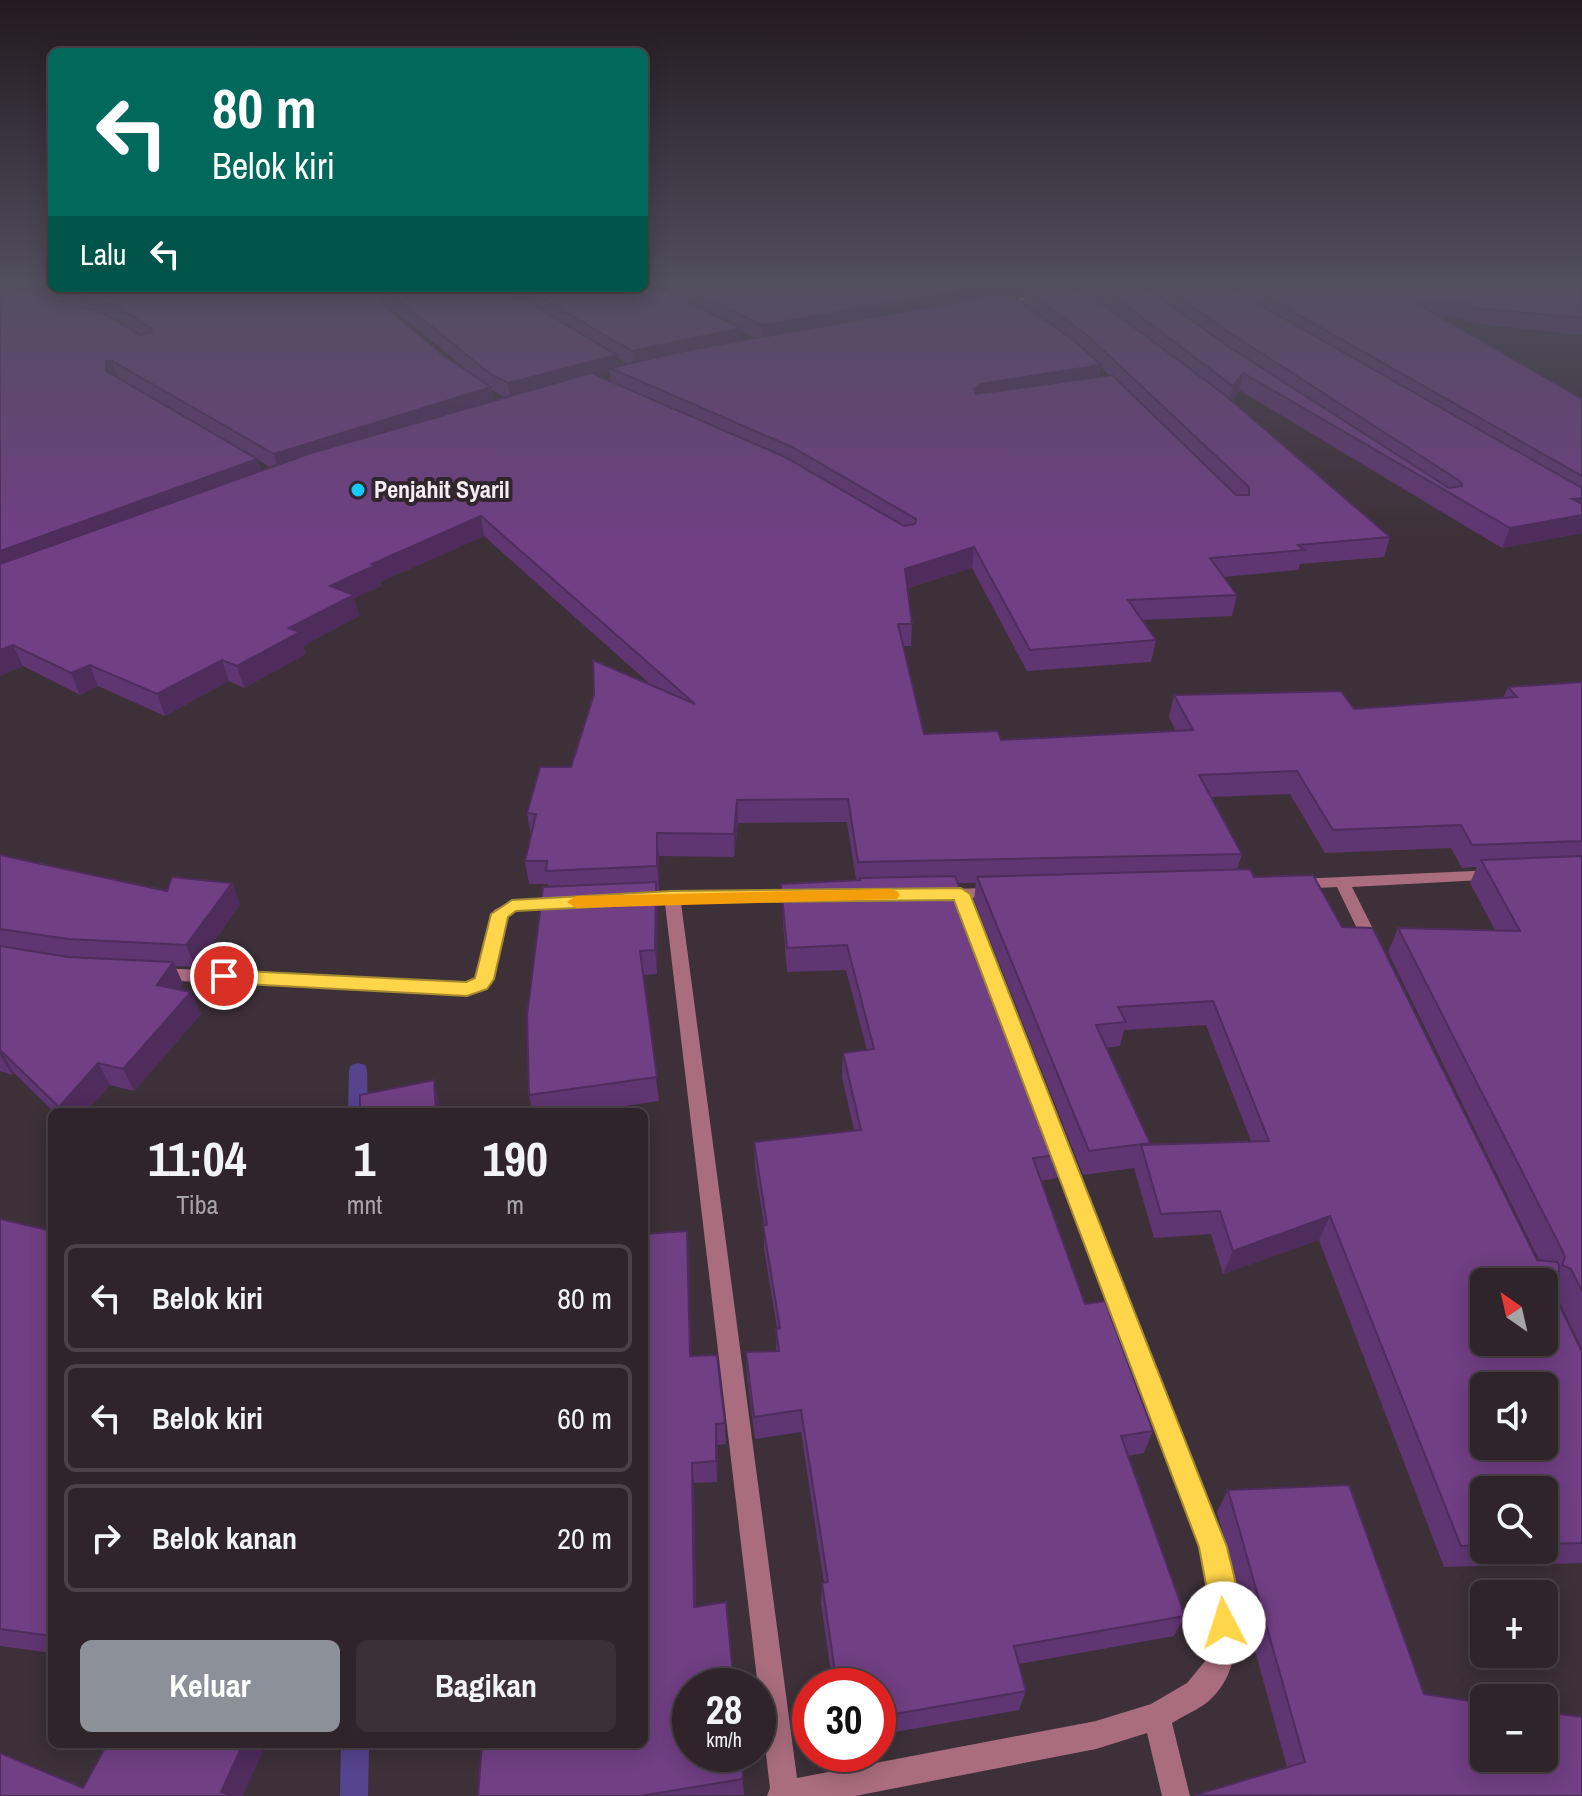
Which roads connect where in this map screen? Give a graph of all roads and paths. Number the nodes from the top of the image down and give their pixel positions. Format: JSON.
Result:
{"nodes":[{"id":1,"x":1507,"y":875,"type":"edge"},
{"id":2,"x":1342,"y":882,"type":"junction"},
{"id":3,"x":1283,"y":884,"type":"edge"},
{"id":4,"x":1008,"y":893,"type":"edge"},
{"id":5,"x":930,"y":894,"type":"edge"},
{"id":6,"x":961,"y":894,"type":"junction"},
{"id":7,"x":824,"y":896,"type":"edge"},
{"id":8,"x":672,"y":897,"type":"junction"},
{"id":9,"x":627,"y":899,"type":"edge"},
{"id":10,"x":582,"y":901,"type":"edge"},
{"id":11,"x":972,"y":924,"type":"edge"},
{"id":12,"x":1384,"y":968,"type":"edge"},
{"id":13,"x":140,"y":973,"type":"edge"},
{"id":14,"x":1047,"y":1117,"type":"edge"},
{"id":15,"x":1157,"y":1716,"type":"junction"},
{"id":16,"x":783,"y":1795,"type":"edge"},
{"id":17,"x":1176,"y":1796,"type":"edge"}],
"edges":[{"from":1,"to":2,"type":"street"},
{"from":2,"to":3,"type":"street"},
{"from":2,"to":12,"type":"street"},
{"from":4,"to":6,"type":"street"},
{"from":5,"to":6,"type":"street"},
{"from":6,"to":11,"type":"street"},
{"from":7,"to":8,"type":"street"},
{"from":8,"to":9,"type":"street"},
{"from":8,"to":16,"type":"street"},
{"from":10,"to":13,"type":"street"},
{"from":14,"to":15,"type":"street"},
{"from":15,"to":16,"type":"street"},
{"from":15,"to":17,"type":"street"}]}
